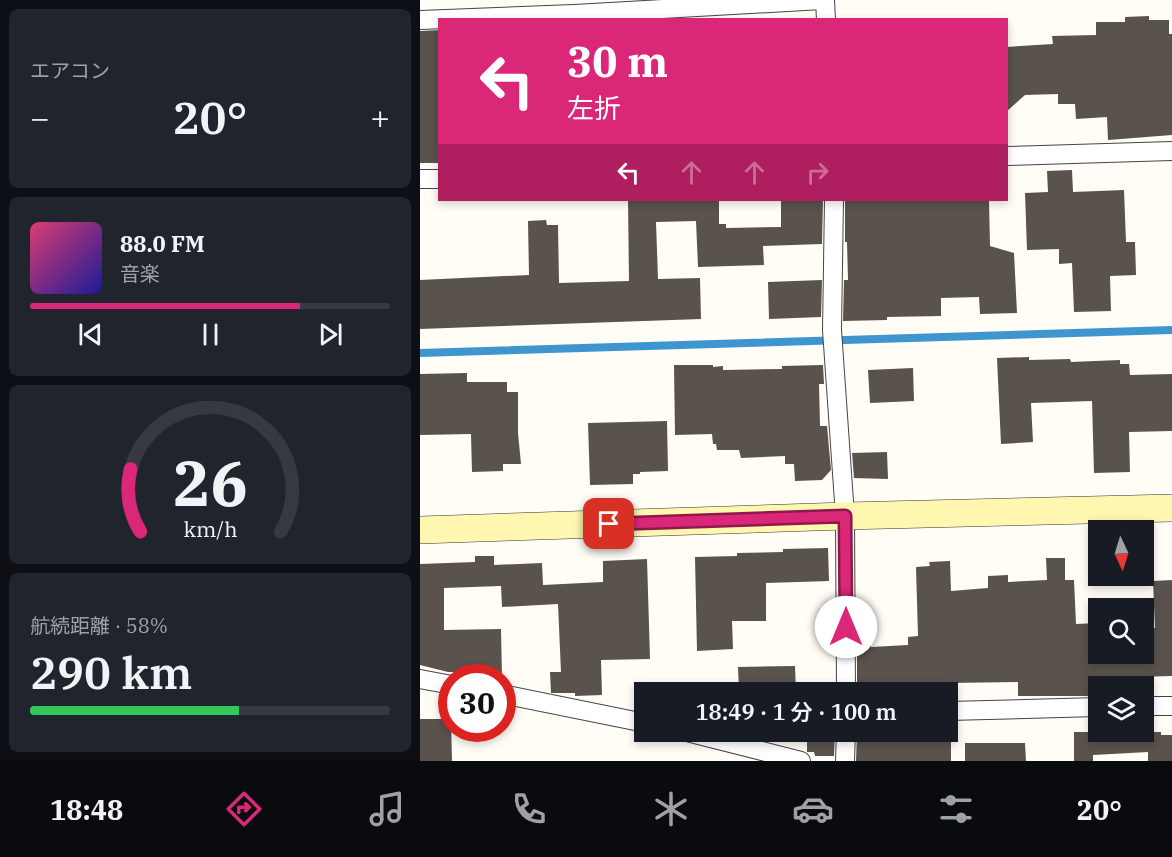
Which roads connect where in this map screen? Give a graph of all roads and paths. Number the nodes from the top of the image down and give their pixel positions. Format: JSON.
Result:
{"nodes":[{"id":1,"x":824,"y":0,"type":"edge"},
{"id":2,"x":471,"y":18,"type":"edge"},
{"id":3,"x":826,"y":18,"type":"edge"},
{"id":4,"x":438,"y":19,"type":"edge"},
{"id":5,"x":420,"y":20,"type":"edge"},
{"id":6,"x":1172,"y":151,"type":"edge"},
{"id":7,"x":1008,"y":156,"type":"edge"},
{"id":8,"x":420,"y":179,"type":"edge"},
{"id":9,"x":438,"y":179,"type":"edge"},
{"id":10,"x":834,"y":201,"type":"edge"},
{"id":11,"x":1172,"y":508,"type":"edge"},
{"id":12,"x":845,"y":516,"type":"junction"},
{"id":13,"x":420,"y":530,"type":"edge"},
{"id":14,"x":420,"y":679,"type":"edge"},
{"id":15,"x":438,"y":682,"type":"edge"},
{"id":16,"x":846,"y":682,"type":"edge"},
{"id":17,"x":516,"y":697,"type":"edge"},
{"id":18,"x":1154,"y":706,"type":"edge"},
{"id":19,"x":1172,"y":706,"type":"edge"},
{"id":20,"x":1088,"y":707,"type":"edge"},
{"id":21,"x":958,"y":711,"type":"edge"},
{"id":22,"x":634,"y":721,"type":"edge"},
{"id":23,"x":726,"y":742,"type":"edge"},
{"id":24,"x":846,"y":742,"type":"edge"},
{"id":25,"x":801,"y":761,"type":"edge"},
{"id":26,"x":845,"y":761,"type":"edge"}],
"edges":[{"from":1,"to":2,"type":"street"},
{"from":1,"to":3,"type":"street"},
{"from":4,"to":5,"type":"street"},
{"from":6,"to":7,"type":"street"},
{"from":8,"to":9,"type":"street"},
{"from":10,"to":12,"type":"street"},
{"from":11,"to":12,"type":"street"},
{"from":12,"to":13,"type":"street"},
{"from":12,"to":16,"type":"street"},
{"from":14,"to":15,"type":"street"},
{"from":17,"to":22,"type":"street"},
{"from":18,"to":19,"type":"street"},
{"from":20,"to":21,"type":"street"},
{"from":23,"to":25,"type":"street"},
{"from":24,"to":26,"type":"street"}]}
